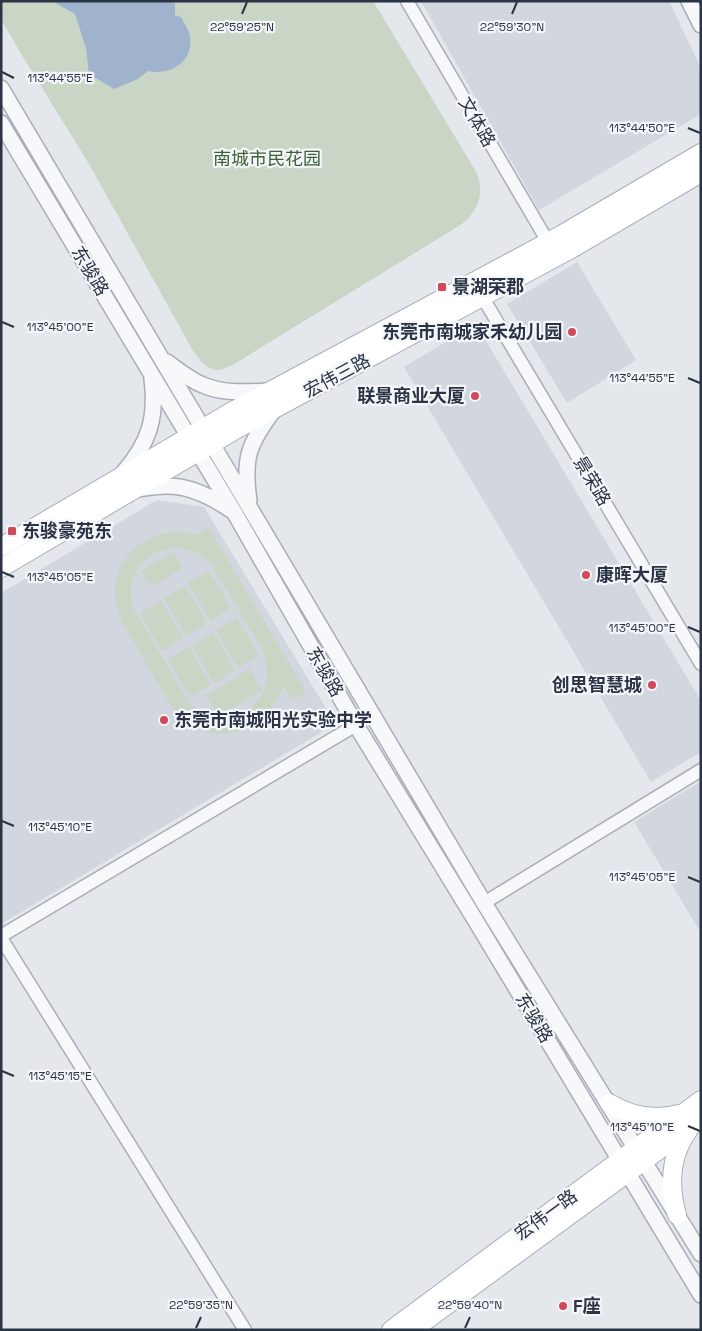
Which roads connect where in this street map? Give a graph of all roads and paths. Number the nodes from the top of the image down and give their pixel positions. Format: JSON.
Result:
{"nodes":[{"id":1,"x":407,"y":1,"type":"edge"},
{"id":2,"x":689,"y":1,"type":"edge"},
{"id":3,"x":701,"y":25,"type":"edge"},
{"id":4,"x":1,"y":88,"type":"edge"},
{"id":5,"x":1,"y":122,"type":"edge"},
{"id":6,"x":701,"y":153,"type":"edge"},
{"id":7,"x":701,"y":173,"type":"edge"},
{"id":8,"x":548,"y":242,"type":"junction"},
{"id":9,"x":483,"y":298,"type":"junction"},
{"id":10,"x":162,"y":359,"type":"junction"},
{"id":11,"x":151,"y":373,"type":"junction"},
{"id":12,"x":270,"y":391,"type":"junction"},
{"id":13,"x":274,"y":410,"type":"junction"},
{"id":14,"x":196,"y":432,"type":"junction"},
{"id":15,"x":206,"y":448,"type":"junction"},
{"id":16,"x":120,"y":476,"type":"junction"},
{"id":17,"x":135,"y":490,"type":"junction"},
{"id":18,"x":250,"y":505,"type":"junction"},
{"id":19,"x":234,"y":512,"type":"junction"},
{"id":20,"x":1,"y":547,"type":"edge"},
{"id":21,"x":1,"y":568,"type":"edge"},
{"id":22,"x":701,"y":664,"type":"edge"},
{"id":23,"x":356,"y":726,"type":"junction"},
{"id":24,"x":701,"y":770,"type":"edge"},
{"id":25,"x":484,"y":902,"type":"junction"},
{"id":26,"x":1,"y":937,"type":"edge"},
{"id":27,"x":701,"y":1100,"type":"edge"},
{"id":28,"x":609,"y":1103,"type":"junction"},
{"id":29,"x":693,"y":1118,"type":"edge"},
{"id":30,"x":640,"y":1154,"type":"junction"},
{"id":31,"x":623,"y":1167,"type":"junction"},
{"id":32,"x":677,"y":1215,"type":"junction"},
{"id":33,"x":701,"y":1254,"type":"edge"},
{"id":34,"x":701,"y":1295,"type":"edge"},
{"id":35,"x":245,"y":1330,"type":"edge"},
{"id":36,"x":391,"y":1330,"type":"edge"},
{"id":37,"x":413,"y":1330,"type":"edge"}],
"edges":[{"from":1,"to":8,"type":"street","name":"文体路"},
{"from":2,"to":3,"type":"street"},
{"from":4,"to":10,"type":"street","name":"东骏路"},
{"from":5,"to":11,"type":"street","name":"东骏路"},
{"from":6,"to":8,"type":"main road","name":"宏伟三路"},
{"from":7,"to":9,"type":"main road","name":"宏伟三路"},
{"from":8,"to":12,"type":"main road","name":"宏伟三路"},
{"from":9,"to":13,"type":"main road","name":"宏伟三路"},
{"from":9,"to":22,"type":"street","name":"景荣路"},
{"from":10,"to":12,"type":"street"},
{"from":10,"to":14,"type":"street","name":"东骏路"},
{"from":11,"to":14,"type":"street","name":"东骏路"},
{"from":11,"to":16,"type":"street"},
{"from":12,"to":14,"type":"main road","name":"宏伟三路"},
{"from":13,"to":15,"type":"main road","name":"宏伟三路"},
{"from":13,"to":18,"type":"street"},
{"from":14,"to":15,"type":"street","name":"东骏路"},
{"from":14,"to":16,"type":"main road","name":"宏伟三路"},
{"from":15,"to":17,"type":"main road","name":"宏伟三路"},
{"from":15,"to":18,"type":"street","name":"东骏路"},
{"from":15,"to":19,"type":"street","name":"东骏路"},
{"from":16,"to":20,"type":"main road","name":"宏伟三路"},
{"from":17,"to":19,"type":"street"},
{"from":17,"to":21,"type":"main road","name":"宏伟三路"},
{"from":18,"to":25,"type":"street","name":"东骏路"},
{"from":19,"to":23,"type":"street","name":"东骏路"},
{"from":23,"to":26,"type":"street"},
{"from":23,"to":31,"type":"street","name":"东骏路"},
{"from":24,"to":25,"type":"street"},
{"from":25,"to":28,"type":"street","name":"东骏路"},
{"from":26,"to":35,"type":"street"},
{"from":27,"to":29,"type":"main road","name":"宏伟一路"},
{"from":28,"to":29,"type":"main road"},
{"from":28,"to":30,"type":"street","name":"东骏路"},
{"from":29,"to":30,"type":"main road","name":"宏伟一路"},
{"from":29,"to":32,"type":"main road"},
{"from":30,"to":31,"type":"main road","name":"宏伟一路"},
{"from":30,"to":32,"type":"street","name":"东骏路"},
{"from":31,"to":34,"type":"street","name":"东骏路"},
{"from":31,"to":36,"type":"main road","name":"宏伟一路"},
{"from":31,"to":37,"type":"main road","name":"宏伟一路"},
{"from":32,"to":33,"type":"street","name":"东骏路"}]}
